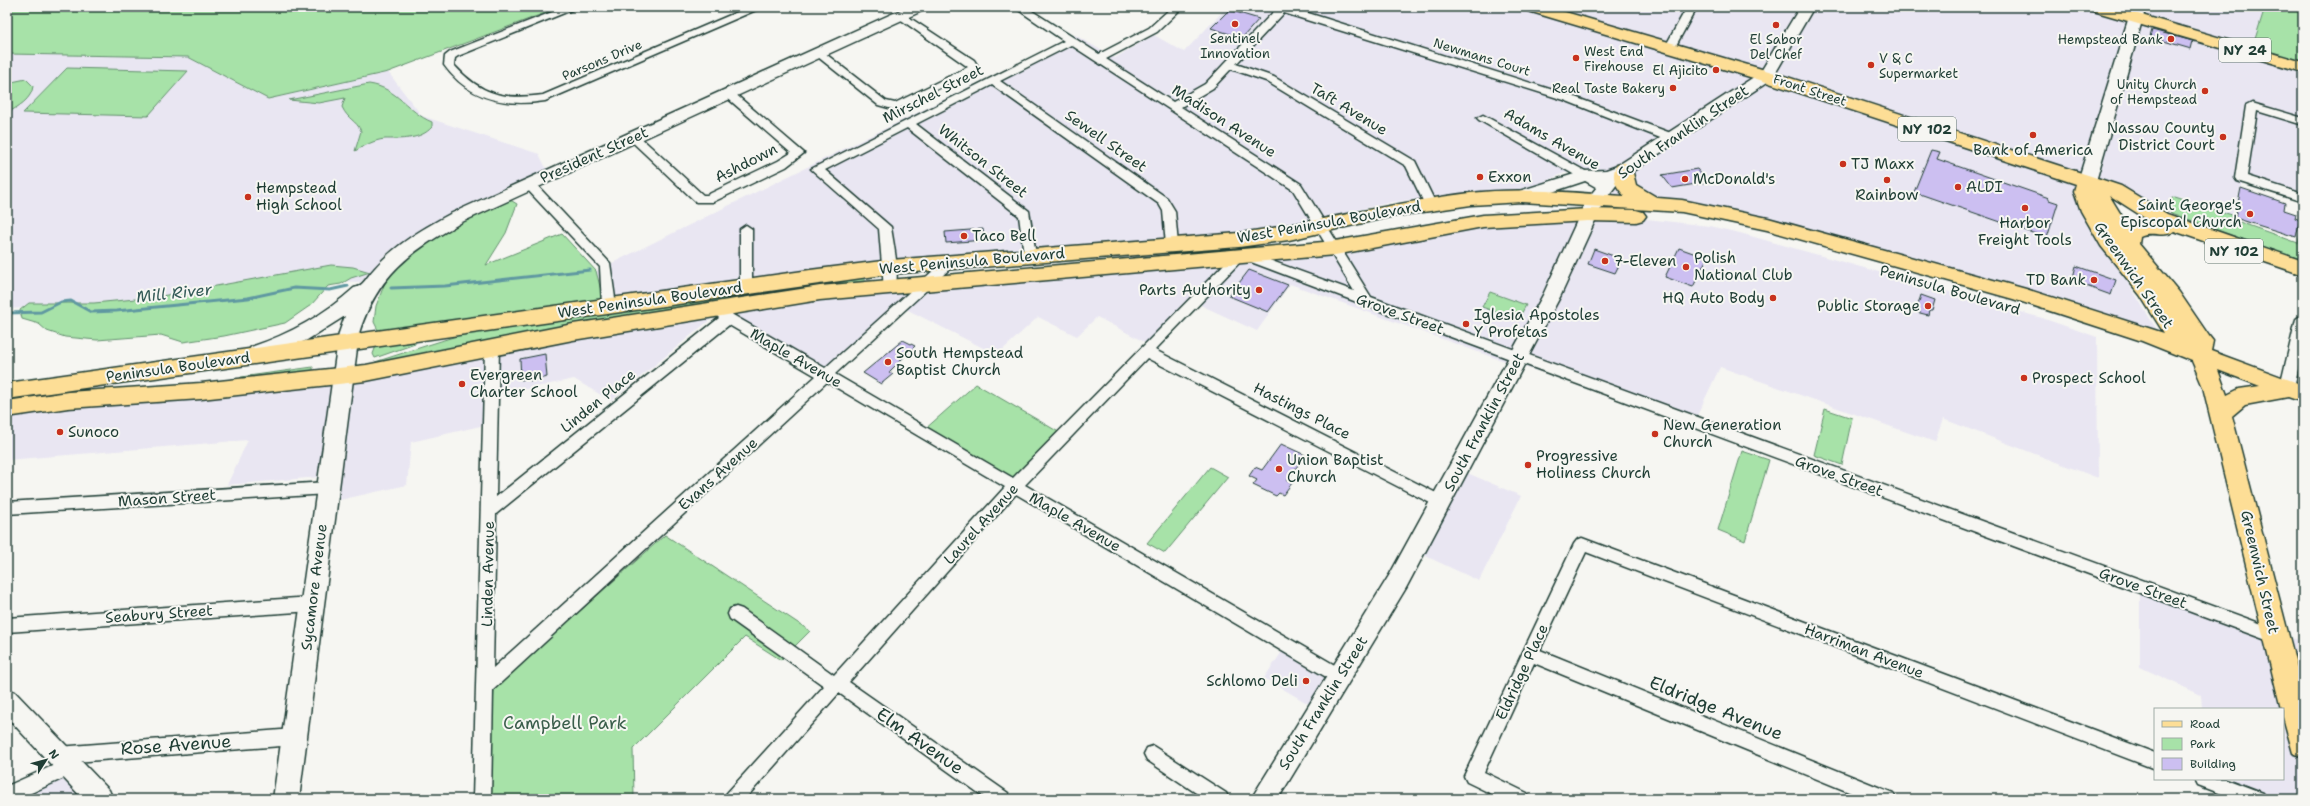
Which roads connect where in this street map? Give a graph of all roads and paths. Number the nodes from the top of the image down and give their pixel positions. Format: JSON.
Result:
{"nodes":[{"id":1,"x":574,"y":7,"type":"edge"},
{"id":2,"x":758,"y":7,"type":"edge"},
{"id":3,"x":919,"y":7,"type":"edge"},
{"id":4,"x":1019,"y":7,"type":"edge"},
{"id":5,"x":1178,"y":7,"type":"edge"},
{"id":6,"x":1531,"y":7,"type":"edge"},
{"id":7,"x":1692,"y":7,"type":"edge"},
{"id":8,"x":1807,"y":7,"type":"edge"},
{"id":9,"x":2096,"y":7,"type":"edge"},
{"id":10,"x":1283,"y":8,"type":"edge"},
{"id":11,"x":2137,"y":13,"type":"edge"},
{"id":12,"x":901,"y":15,"type":"junction"},
{"id":13,"x":1071,"y":41,"type":"junction"},
{"id":14,"x":1670,"y":47,"type":"junction"},
{"id":15,"x":818,"y":53,"type":"junction"},
{"id":16,"x":1098,"y":59,"type":"junction"},
{"id":17,"x":1229,"y":65,"type":"junction"},
{"id":18,"x":2303,"y":67,"type":"edge"},
{"id":19,"x":1766,"y":76,"type":"junction"},
{"id":20,"x":993,"y":80,"type":"junction"},
{"id":21,"x":729,"y":94,"type":"junction"},
{"id":22,"x":1172,"y":107,"type":"junction"},
{"id":23,"x":1483,"y":118,"type":"dead end"},
{"id":24,"x":2303,"y":122,"type":"edge"},
{"id":25,"x":908,"y":123,"type":"junction"},
{"id":26,"x":633,"y":138,"type":"junction"},
{"id":27,"x":1672,"y":138,"type":"junction"},
{"id":28,"x":1624,"y":169,"type":"junction"},
{"id":29,"x":1584,"y":176,"type":"junction"},
{"id":30,"x":2087,"y":181,"type":"junction"},
{"id":31,"x":529,"y":184,"type":"junction"},
{"id":32,"x":1522,"y":196,"type":"junction"},
{"id":33,"x":2303,"y":198,"type":"edge"},
{"id":34,"x":1596,"y":200,"type":"junction"},
{"id":35,"x":1430,"y":204,"type":"junction"},
{"id":36,"x":1682,"y":206,"type":"junction"},
{"id":37,"x":1321,"y":226,"type":"junction"},
{"id":38,"x":2166,"y":228,"type":"junction"},
{"id":39,"x":746,"y":229,"type":"dead end"},
{"id":40,"x":1172,"y":245,"type":"junction"},
{"id":41,"x":2129,"y":245,"type":"junction"},
{"id":42,"x":1335,"y":248,"type":"junction"},
{"id":43,"x":1030,"y":255,"type":"junction"},
{"id":44,"x":1242,"y":257,"type":"junction"},
{"id":45,"x":950,"y":262,"type":"junction"},
{"id":46,"x":2303,"y":268,"type":"edge"},
{"id":47,"x":2303,"y":275,"type":"edge"},
{"id":48,"x":889,"y":277,"type":"junction"},
{"id":49,"x":928,"y":282,"type":"junction"},
{"id":50,"x":370,"y":285,"type":"junction"},
{"id":51,"x":746,"y":287,"type":"junction"},
{"id":52,"x":1368,"y":303,"type":"junction"},
{"id":53,"x":609,"y":305,"type":"junction"},
{"id":54,"x":723,"y":313,"type":"junction"},
{"id":55,"x":2303,"y":319,"type":"edge"},
{"id":56,"x":469,"y":326,"type":"junction"},
{"id":57,"x":348,"y":342,"type":"junction"},
{"id":58,"x":492,"y":348,"type":"junction"},
{"id":59,"x":1146,"y":351,"type":"junction"},
{"id":60,"x":239,"y":358,"type":"junction"},
{"id":61,"x":1518,"y":358,"type":"junction"},
{"id":62,"x":2204,"y":364,"type":"junction"},
{"id":63,"x":344,"y":375,"type":"junction"},
{"id":64,"x":826,"y":375,"type":"junction"},
{"id":65,"x":2295,"y":390,"type":"edge"},
{"id":66,"x":7,"y":391,"type":"edge"},
{"id":67,"x":2262,"y":392,"type":"junction"},
{"id":68,"x":140,"y":395,"type":"junction"},
{"id":69,"x":2303,"y":407,"type":"edge"},
{"id":70,"x":7,"y":409,"type":"edge"},
{"id":71,"x":2220,"y":414,"type":"junction"},
{"id":72,"x":1014,"y":487,"type":"junction"},
{"id":73,"x":327,"y":488,"type":"junction"},
{"id":74,"x":1441,"y":502,"type":"junction"},
{"id":75,"x":7,"y":508,"type":"edge"},
{"id":76,"x":490,"y":511,"type":"junction"},
{"id":77,"x":1578,"y":553,"type":"joint"},
{"id":78,"x":312,"y":604,"type":"junction"},
{"id":79,"x":736,"y":614,"type":"dead end"},
{"id":80,"x":7,"y":625,"type":"edge"},
{"id":81,"x":2275,"y":636,"type":"junction"},
{"id":82,"x":1531,"y":654,"type":"junction"},
{"id":83,"x":1339,"y":676,"type":"junction"},
{"id":84,"x":836,"y":684,"type":"junction"},
{"id":85,"x":485,"y":686,"type":"junction"},
{"id":86,"x":7,"y":700,"type":"edge"},
{"id":87,"x":294,"y":737,"type":"junction"},
{"id":88,"x":2303,"y":744,"type":"edge"},
{"id":89,"x":1153,"y":754,"type":"dead end"},
{"id":90,"x":64,"y":761,"type":"junction"},
{"id":91,"x":2154,"y":761,"type":"edge"},
{"id":92,"x":2207,"y":780,"type":"edge"},
{"id":93,"x":7,"y":795,"type":"edge"},
{"id":94,"x":100,"y":799,"type":"edge"},
{"id":95,"x":286,"y":799,"type":"edge"},
{"id":96,"x":482,"y":799,"type":"edge"},
{"id":97,"x":733,"y":799,"type":"edge"},
{"id":98,"x":1002,"y":799,"type":"edge"},
{"id":99,"x":1220,"y":799,"type":"edge"},
{"id":100,"x":1264,"y":799,"type":"edge"},
{"id":101,"x":1521,"y":799,"type":"edge"},
{"id":102,"x":1887,"y":799,"type":"edge"},
{"id":103,"x":2257,"y":799,"type":"edge"}],
"edges":[{"from":1,"to":2,"type":"street","name":"Parsons Drive"},
{"from":3,"to":12,"type":"street","name":"President Street"},
{"from":4,"to":13,"type":"street","name":"Madison Avenue"},
{"from":5,"to":16,"type":"street"},
{"from":6,"to":14,"type":"main road","name":"Front Street","number":"NY 102"},
{"from":7,"to":14,"type":"street"},
{"from":8,"to":19,"type":"street"},
{"from":9,"to":11,"type":"main road","number":"NY 24"},
{"from":10,"to":17,"type":"street"},
{"from":10,"to":27,"type":"street","name":"Newmans Court"},
{"from":11,"to":18,"type":"main road","number":"NY 24"},
{"from":11,"to":30,"type":"street"},
{"from":12,"to":15,"type":"street","name":"President Street"},
{"from":12,"to":15,"type":"street"},
{"from":13,"to":16,"type":"street","name":"Madison Avenue"},
{"from":13,"to":20,"type":"street","name":"Mirschel Street"},
{"from":14,"to":19,"type":"main road","name":"Front Street","number":"NY 102"},
{"from":15,"to":21,"type":"street","name":"President Street"},
{"from":16,"to":22,"type":"street","name":"Madison Avenue"},
{"from":17,"to":22,"type":"street"},
{"from":17,"to":35,"type":"street","name":"Taft Avenue"},
{"from":19,"to":27,"type":"street","name":"South Franklin Street"},
{"from":19,"to":30,"type":"main road","name":"Front Street","number":"NY 102"},
{"from":20,"to":25,"type":"street","name":"Mirschel Street"},
{"from":20,"to":40,"type":"street","name":"Sewell Street"},
{"from":21,"to":26,"type":"street","name":"President Street"},
{"from":21,"to":26,"type":"street","name":"Ashdown"},
{"from":22,"to":37,"type":"street","name":"Madison Avenue"},
{"from":23,"to":29,"type":"street","name":"Adams Avenue"},
{"from":24,"to":33,"type":"street"},
{"from":25,"to":43,"type":"street","name":"Whitson Street"},
{"from":25,"to":48,"type":"street","name":"Mirschel Street"},
{"from":26,"to":31,"type":"street","name":"President Street"},
{"from":27,"to":28,"type":"street","name":"South Franklin Street"},
{"from":28,"to":29,"type":"street"},
{"from":28,"to":34,"type":"street","name":"South Franklin Street"},
{"from":28,"to":36,"type":"main road"},
{"from":29,"to":32,"type":"street"},
{"from":29,"to":34,"type":"street","name":"Adams Avenue"},
{"from":30,"to":38,"type":"main road","name":"Front Street","number":"NY 102"},
{"from":30,"to":41,"type":"main road","name":"Greenwich Street"},
{"from":30,"to":46,"type":"main road","name":"Front Street","number":"NY 102"},
{"from":30,"to":62,"type":"main road","name":"Greenwich Street"},
{"from":31,"to":50,"type":"street","name":"President Street"},
{"from":31,"to":53,"type":"street"},
{"from":32,"to":34,"type":"main road","name":"West Peninsula Boulevard"},
{"from":32,"to":35,"type":"main road","name":"West Peninsula Boulevard"},
{"from":34,"to":36,"type":"main road","name":"Peninsula Boulevard"},
{"from":34,"to":42,"type":"main road","name":"West Peninsula Boulevard"},
{"from":34,"to":61,"type":"street","name":"South Franklin Street"},
{"from":34,"to":62,"type":"main road","name":"Peninsula Boulevard"},
{"from":35,"to":37,"type":"main road","name":"West Peninsula Boulevard"},
{"from":36,"to":62,"type":"main road","name":"Peninsula Boulevard"},
{"from":37,"to":40,"type":"main road","name":"West Peninsula Boulevard"},
{"from":37,"to":42,"type":"street","name":"Madison Avenue"},
{"from":38,"to":41,"type":"main road"},
{"from":38,"to":47,"type":"main road","name":"Front Street","number":"NY 102"},
{"from":39,"to":51,"type":"street"},
{"from":40,"to":43,"type":"main road","name":"West Peninsula Boulevard"},
{"from":41,"to":62,"type":"main road","name":"Greenwich Street"},
{"from":42,"to":44,"type":"main road","name":"West Peninsula Boulevard"},
{"from":42,"to":52,"type":"street","name":"Madison Avenue"},
{"from":43,"to":45,"type":"main road","name":"West Peninsula Boulevard"},
{"from":44,"to":49,"type":"main road","name":"West Peninsula Boulevard"},
{"from":44,"to":52,"type":"street","name":"Grove Street"},
{"from":44,"to":59,"type":"street","name":"Laurel Avenue"},
{"from":45,"to":48,"type":"main road","name":"West Peninsula Boulevard"},
{"from":45,"to":49,"type":"street","name":"Evans Avenue"},
{"from":48,"to":49,"type":"main road","name":"West Peninsula Boulevard"},
{"from":48,"to":51,"type":"main road","name":"West Peninsula Boulevard"},
{"from":48,"to":54,"type":"main road","name":"West Peninsula Boulevard"},
{"from":49,"to":64,"type":"street","name":"Evans Avenue"},
{"from":50,"to":57,"type":"street","name":"President Street"},
{"from":50,"to":60,"type":"street"},
{"from":51,"to":53,"type":"main road","name":"West Peninsula Boulevard"},
{"from":52,"to":61,"type":"street","name":"Grove Street"},
{"from":53,"to":56,"type":"main road","name":"West Peninsula Boulevard"},
{"from":54,"to":58,"type":"main road","name":"West Peninsula Boulevard"},
{"from":54,"to":64,"type":"street","name":"Maple Avenue"},
{"from":54,"to":76,"type":"street","name":"Linden Place"},
{"from":55,"to":65,"type":"street"},
{"from":56,"to":57,"type":"main road","name":"West Peninsula Boulevard"},
{"from":56,"to":63,"type":"main road"},
{"from":57,"to":60,"type":"main road","name":"Peninsula Boulevard"},
{"from":57,"to":63,"type":"street","name":"President Street"},
{"from":57,"to":68,"type":"main road"},
{"from":58,"to":63,"type":"main road","name":"West Peninsula Boulevard"},
{"from":58,"to":76,"type":"street","name":"Linden Avenue"},
{"from":59,"to":72,"type":"street","name":"Laurel Avenue"},
{"from":59,"to":74,"type":"street","name":"Hastings Place"},
{"from":60,"to":66,"type":"main road","name":"Peninsula Boulevard"},
{"from":61,"to":74,"type":"street","name":"South Franklin Street"},
{"from":61,"to":81,"type":"street","name":"Grove Street"},
{"from":62,"to":65,"type":"main road","name":"Peninsula Boulevard"},
{"from":62,"to":67,"type":"main road","name":"Peninsula Boulevard"},
{"from":62,"to":71,"type":"main road","name":"Greenwich Street"},
{"from":63,"to":68,"type":"main road","name":"Peninsula Boulevard"},
{"from":63,"to":73,"type":"street","name":"Sycamore Avenue"},
{"from":64,"to":72,"type":"street","name":"Maple Avenue"},
{"from":64,"to":85,"type":"street","name":"Evans Avenue"},
{"from":65,"to":67,"type":"main road"},
{"from":67,"to":69,"type":"main road","name":"Peninsula Boulevard"},
{"from":67,"to":71,"type":"main road"},
{"from":68,"to":70,"type":"main road","name":"Peninsula Boulevard"},
{"from":71,"to":81,"type":"main road","name":"Greenwich Street"},
{"from":72,"to":83,"type":"street","name":"Maple Avenue"},
{"from":72,"to":84,"type":"street","name":"Laurel Avenue"},
{"from":73,"to":75,"type":"street","name":"Mason Street"},
{"from":73,"to":78,"type":"street","name":"Sycamore Avenue"},
{"from":74,"to":83,"type":"street","name":"South Franklin Street"},
{"from":76,"to":85,"type":"street","name":"Linden Avenue"},
{"from":77,"to":82,"type":"street","name":"Eldridge Place"},
{"from":77,"to":91,"type":"street","name":"Harriman Avenue"},
{"from":78,"to":80,"type":"street","name":"Seabury Street"},
{"from":78,"to":87,"type":"street","name":"Sycamore Avenue"},
{"from":79,"to":84,"type":"street","name":"Elm Avenue"},
{"from":81,"to":88,"type":"main road","name":"Greenwich Street"},
{"from":82,"to":101,"type":"street","name":"Eldridge Place"},
{"from":82,"to":102,"type":"street","name":"Eldridge Avenue"},
{"from":83,"to":100,"type":"street","name":"South Franklin Street"},
{"from":84,"to":97,"type":"street","name":"Laurel Avenue"},
{"from":84,"to":98,"type":"street","name":"Elm Avenue"},
{"from":85,"to":96,"type":"street","name":"Linden Avenue"},
{"from":86,"to":90,"type":"street"},
{"from":87,"to":90,"type":"street","name":"Rose Avenue"},
{"from":87,"to":95,"type":"street","name":"Sycamore Avenue"},
{"from":89,"to":99,"type":"street"},
{"from":90,"to":93,"type":"street","name":"Rose Avenue"},
{"from":90,"to":94,"type":"street"},
{"from":92,"to":103,"type":"street"}]}
